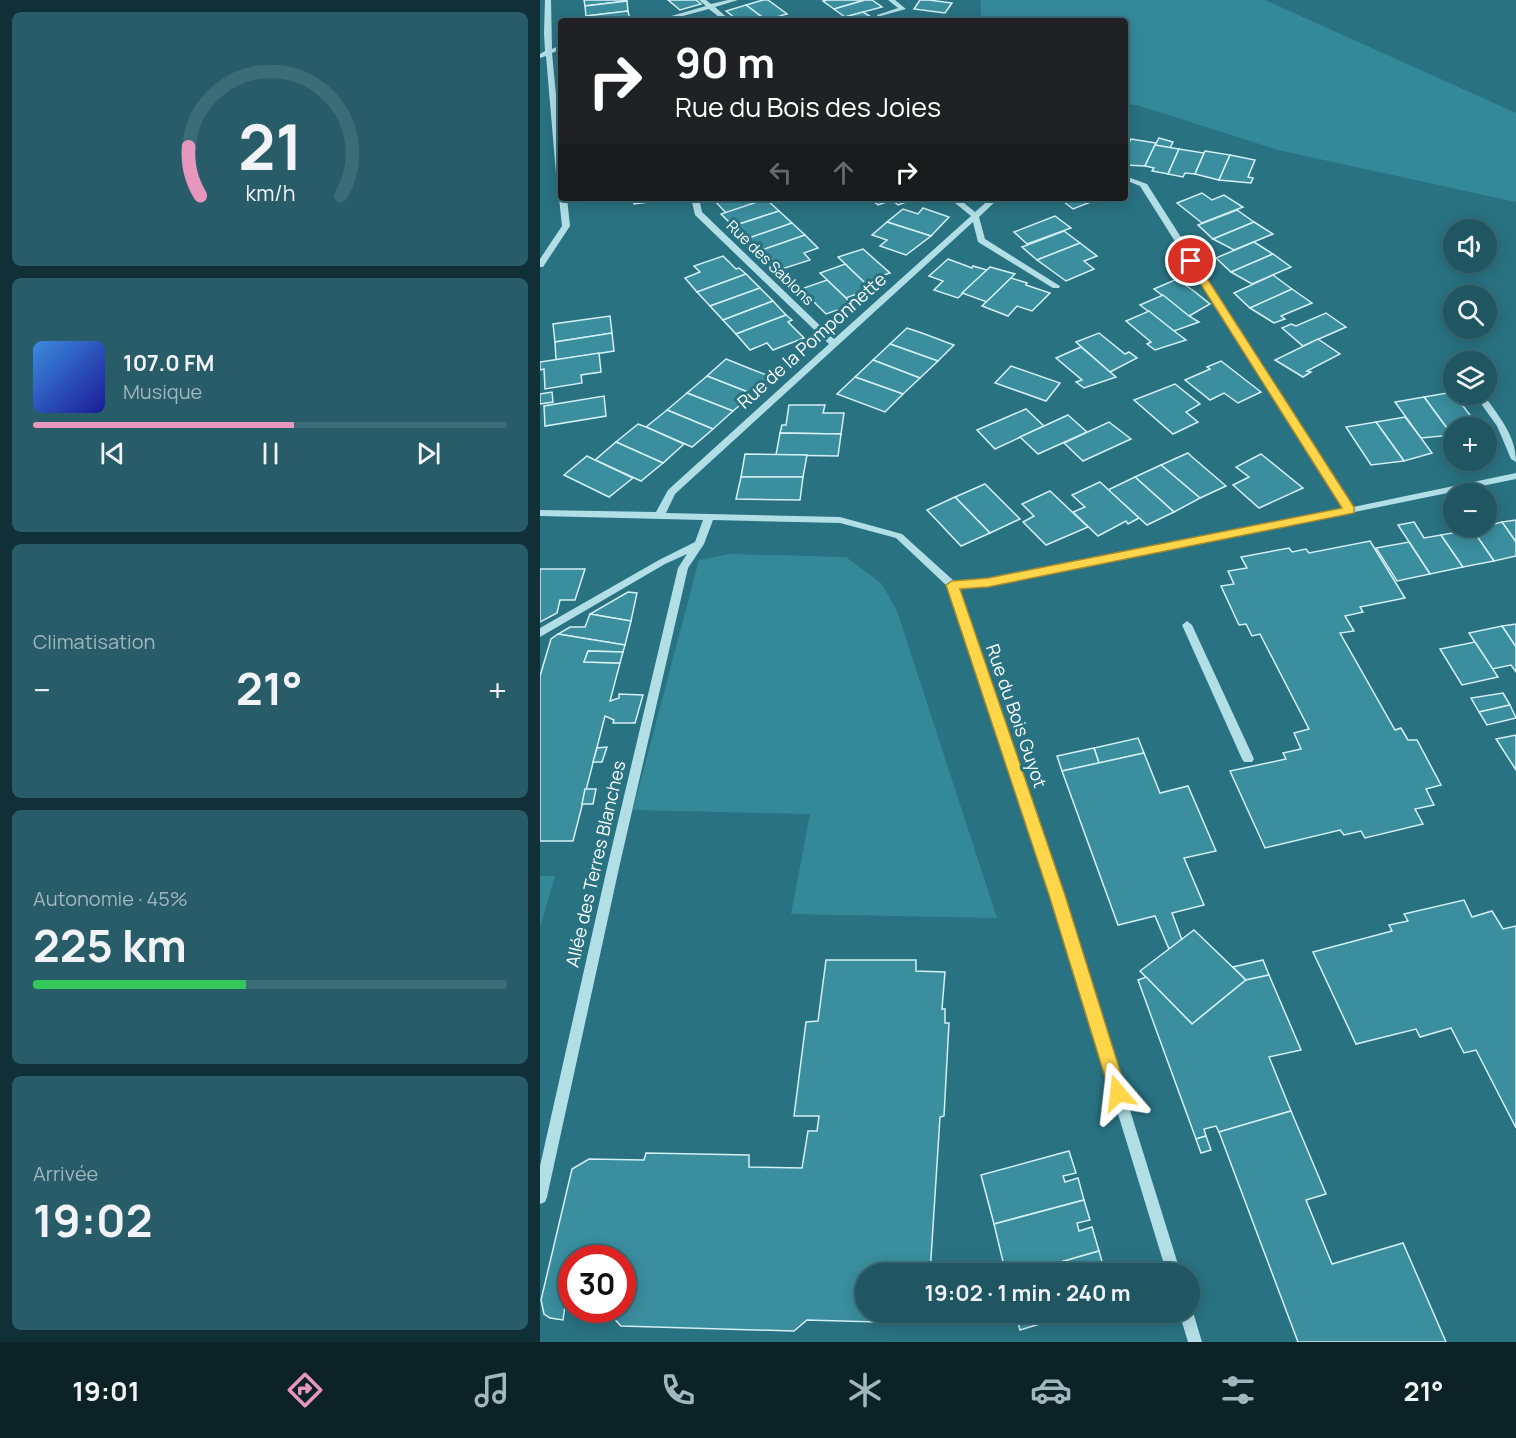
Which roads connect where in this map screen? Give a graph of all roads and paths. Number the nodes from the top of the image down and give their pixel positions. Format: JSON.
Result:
{"nodes":[{"id":1,"x":548,"y":0,"type":"edge"},
{"id":2,"x":702,"y":0,"type":"edge"},
{"id":3,"x":735,"y":0,"type":"edge"},
{"id":4,"x":891,"y":0,"type":"edge"},
{"id":5,"x":711,"y":7,"type":"junction"},
{"id":6,"x":879,"y":16,"type":"dead end"},
{"id":7,"x":669,"y":18,"type":"edge"},
{"id":8,"x":724,"y":18,"type":"edge"},
{"id":9,"x":558,"y":48,"type":"edge"},
{"id":10,"x":550,"y":52,"type":"junction"},
{"id":11,"x":540,"y":56,"type":"edge"},
{"id":12,"x":558,"y":146,"type":"edge"},
{"id":13,"x":1128,"y":179,"type":"edge"},
{"id":14,"x":562,"y":201,"type":"edge"},
{"id":15,"x":695,"y":201,"type":"edge"},
{"id":16,"x":957,"y":201,"type":"edge"},
{"id":17,"x":992,"y":201,"type":"edge"},
{"id":18,"x":975,"y":216,"type":"junction"},
{"id":19,"x":540,"y":265,"type":"edge"},
{"id":20,"x":1056,"y":286,"type":"dead end"},
{"id":21,"x":833,"y":343,"type":"junction"},
{"id":22,"x":1486,"y":405,"type":"edge"},
{"id":23,"x":1516,"y":459,"type":"edge"},
{"id":24,"x":1516,"y":476,"type":"edge"},
{"id":25,"x":1350,"y":510,"type":"junction"},
{"id":26,"x":540,"y":513,"type":"edge"},
{"id":27,"x":660,"y":515,"type":"junction"},
{"id":28,"x":709,"y":517,"type":"junction"},
{"id":29,"x":699,"y":544,"type":"junction"},
{"id":30,"x":952,"y":585,"type":"junction"},
{"id":31,"x":1187,"y":625,"type":"dead end"},
{"id":32,"x":540,"y":633,"type":"edge"},
{"id":33,"x":1248,"y":759,"type":"dead end"},
{"id":34,"x":540,"y":1197,"type":"edge"},
{"id":35,"x":1171,"y":1263,"type":"edge"},
{"id":36,"x":1190,"y":1323,"type":"edge"},
{"id":37,"x":1196,"y":1342,"type":"edge"}],
"edges":[{"from":1,"to":10,"type":"street"},
{"from":2,"to":5,"type":"street"},
{"from":3,"to":5,"type":"street"},
{"from":4,"to":6,"type":"street"},
{"from":5,"to":7,"type":"street"},
{"from":5,"to":8,"type":"street"},
{"from":9,"to":10,"type":"street"},
{"from":10,"to":11,"type":"street"},
{"from":10,"to":12,"type":"street"},
{"from":13,"to":25,"type":"street"},
{"from":14,"to":19,"type":"street"},
{"from":15,"to":21,"type":"street","name":"Rue des Sablons"},
{"from":16,"to":18,"type":"street"},
{"from":17,"to":18,"type":"street","name":"Rue de la Pomponnette"},
{"from":18,"to":20,"type":"street"},
{"from":18,"to":21,"type":"street","name":"Rue de la Pomponnette"},
{"from":21,"to":27,"type":"street","name":"Rue de la Pomponnette"},
{"from":22,"to":23,"type":"street"},
{"from":24,"to":25,"type":"street"},
{"from":25,"to":30,"type":"street"},
{"from":26,"to":27,"type":"street","name":"Rue du Bois Guyot"},
{"from":27,"to":28,"type":"street","name":"Rue du Bois Guyot"},
{"from":28,"to":29,"type":"street","name":"Allée des Terres Blanches"},
{"from":28,"to":30,"type":"street","name":"Rue du Bois Guyot"},
{"from":29,"to":32,"type":"street"},
{"from":29,"to":34,"type":"street","name":"Allée des Terres Blanches"},
{"from":30,"to":35,"type":"street","name":"Rue du Bois Guyot"},
{"from":31,"to":33,"type":"street"},
{"from":36,"to":37,"type":"street"}]}
